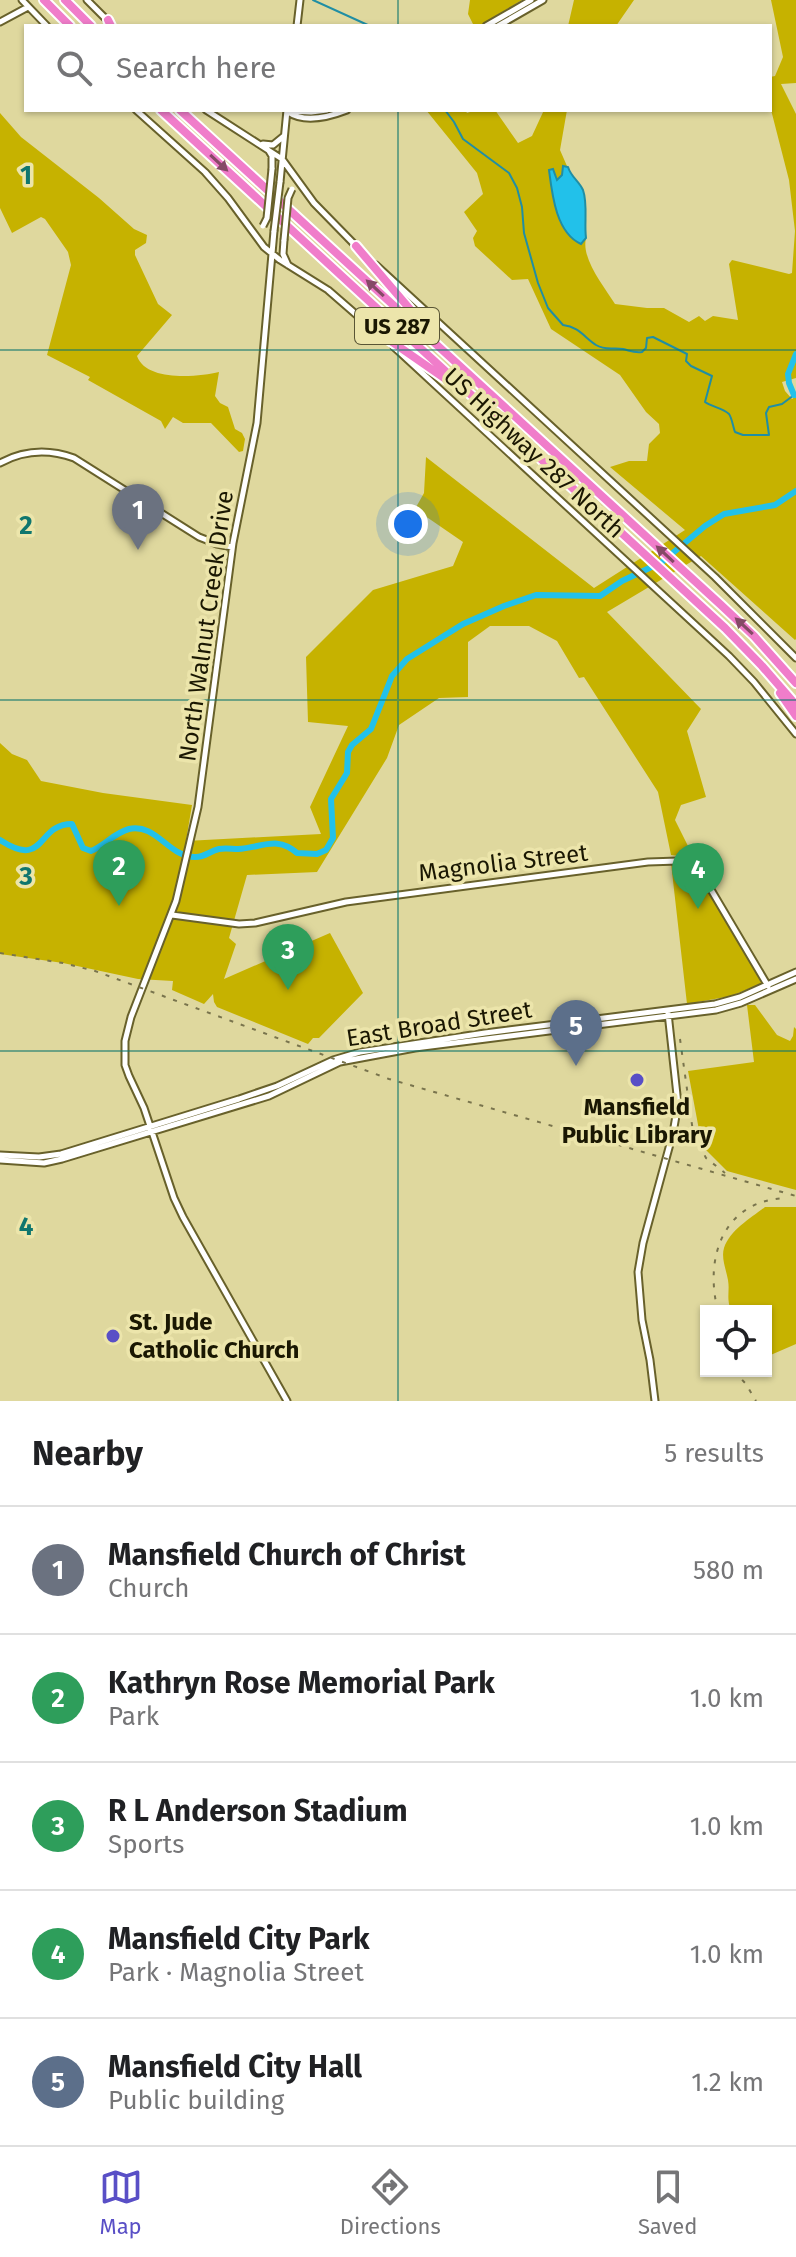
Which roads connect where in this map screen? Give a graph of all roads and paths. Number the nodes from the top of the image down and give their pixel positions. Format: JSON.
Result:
{"nodes":[{"id":1,"x":22,"y":0,"type":"edge"},
{"id":2,"x":44,"y":0,"type":"edge"},
{"id":3,"x":65,"y":0,"type":"edge"},
{"id":4,"x":87,"y":0,"type":"edge"},
{"id":5,"x":531,"y":0,"type":"edge"},
{"id":6,"x":543,"y":0,"type":"edge"},
{"id":7,"x":300,"y":1,"type":"edge"},
{"id":8,"x":28,"y":7,"type":"junction"},
{"id":9,"x":0,"y":22,"type":"edge"},
{"id":10,"x":45,"y":24,"type":"edge"},
{"id":11,"x":68,"y":24,"type":"edge"},
{"id":12,"x":89,"y":24,"type":"edge"},
{"id":13,"x":111,"y":24,"type":"edge"},
{"id":14,"x":297,"y":24,"type":"edge"},
{"id":15,"x":489,"y":24,"type":"edge"},
{"id":16,"x":501,"y":24,"type":"edge"},
{"id":17,"x":138,"y":112,"type":"edge"},
{"id":18,"x":163,"y":112,"type":"edge"},
{"id":19,"x":182,"y":112,"type":"edge"},
{"id":20,"x":191,"y":112,"type":"edge"},
{"id":21,"x":209,"y":112,"type":"edge"},
{"id":22,"x":287,"y":112,"type":"edge"},
{"id":23,"x":288,"y":112,"type":"edge"},
{"id":24,"x":338,"y":112,"type":"edge"},
{"id":25,"x":305,"y":118,"type":"junction"},
{"id":26,"x":285,"y":133,"type":"junction"},
{"id":27,"x":216,"y":141,"type":"junction"},
{"id":28,"x":262,"y":144,"type":"junction"},
{"id":29,"x":282,"y":159,"type":"junction"},
{"id":30,"x":309,"y":195,"type":"junction"},
{"id":31,"x":244,"y":221,"type":"junction"},
{"id":32,"x":356,"y":246,"type":"junction"},
{"id":33,"x":271,"y":254,"type":"junction"},
{"id":34,"x":290,"y":267,"type":"junction"},
{"id":35,"x":269,"y":277,"type":"junction"},
{"id":36,"x":372,"y":328,"type":"junction"},
{"id":37,"x":474,"y":379,"type":"junction"},
{"id":38,"x":466,"y":392,"type":"junction"},
{"id":39,"x":0,"y":463,"type":"edge"},
{"id":40,"x":232,"y":547,"type":"junction"},
{"id":41,"x":796,"y":658,"type":"edge"},
{"id":42,"x":762,"y":666,"type":"junction"},
{"id":43,"x":794,"y":679,"type":"edge"},
{"id":44,"x":796,"y":705,"type":"edge"},
{"id":45,"x":796,"y":716,"type":"edge"},
{"id":46,"x":796,"y":734,"type":"edge"},
{"id":47,"x":172,"y":915,"type":"junction"},
{"id":48,"x":796,"y":972,"type":"edge"},
{"id":49,"x":796,"y":979,"type":"edge"},
{"id":50,"x":769,"y":988,"type":"junction"},
{"id":51,"x":668,"y":1013,"type":"junction"},
{"id":52,"x":152,"y":1128,"type":"junction"},
{"id":53,"x":0,"y":1158,"type":"edge"},
{"id":54,"x":287,"y":1401,"type":"edge"},
{"id":55,"x":655,"y":1401,"type":"edge"}],
"edges":[{"from":1,"to":8,"type":"main road"},
{"from":2,"to":11,"type":"highway"},
{"from":3,"to":12,"type":"highway"},
{"from":4,"to":13,"type":"main road"},
{"from":5,"to":15,"type":"main road"},
{"from":6,"to":16,"type":"main road"},
{"from":7,"to":14,"type":"main road"},
{"from":8,"to":9,"type":"main road"},
{"from":8,"to":10,"type":"main road"},
{"from":17,"to":31,"type":"main road","name":"US Highway 287 North"},
{"from":18,"to":38,"type":"highway","number":"US 287","one_way":true},
{"from":19,"to":27,"type":"highway","number":"US 287"},
{"from":20,"to":27,"type":"highway"},
{"from":21,"to":28,"type":"main road","name":"US Highway 287 North"},
{"from":22,"to":26,"type":"main road","name":"North Walnut Creek Drive"},
{"from":23,"to":25,"type":"main road"},
{"from":24,"to":25,"type":"main road"},
{"from":25,"to":26,"type":"main road"},
{"from":26,"to":28,"type":"main road"},
{"from":26,"to":29,"type":"main road","name":"North Walnut Creek Drive"},
{"from":37,"to":27,"type":"highway","number":"US 287","one_way":true},
{"from":28,"to":29,"type":"main road","name":"US Highway 287 North"},
{"from":28,"to":31,"type":"main road","bridge":true},
{"from":29,"to":30,"type":"main road","name":"US Highway 287 North"},
{"from":29,"to":33,"type":"main road","name":"North Walnut Creek Drive","bridge":true},
{"from":30,"to":32,"type":"main road","name":"US Highway 287 North"},
{"from":30,"to":34,"type":"main road","bridge":true},
{"from":31,"to":33,"type":"main road","name":"US Highway 287 North"},
{"from":32,"to":37,"type":"highway"},
{"from":32,"to":41,"type":"main road","name":"US Highway 287 North"},
{"from":33,"to":34,"type":"main road","name":"US Highway 287 North"},
{"from":33,"to":35,"type":"main road","name":"North Walnut Creek Drive"},
{"from":34,"to":35,"type":"main road"},
{"from":34,"to":36,"type":"main road","name":"US Highway 287 North"},
{"from":35,"to":40,"type":"main road","name":"North Walnut Creek Drive"},
{"from":36,"to":38,"type":"highway"},
{"from":36,"to":46,"type":"main road","name":"US Highway 287 North"},
{"from":43,"to":37,"type":"highway","number":"US 287","one_way":true},
{"from":38,"to":42,"type":"highway","number":"US 287"},
{"from":39,"to":40,"type":"main road"},
{"from":40,"to":47,"type":"main road","name":"North Walnut Creek Drive"},
{"from":42,"to":44,"type":"highway","number":"US 287"},
{"from":42,"to":45,"type":"highway"},
{"from":47,"to":50,"type":"main road","name":"Magnolia Street"},
{"from":47,"to":52,"type":"main road","name":"North Walnut Creek Drive"},
{"from":48,"to":50,"type":"main road","name":"East Broad Street"},
{"from":49,"to":50,"type":"main road","name":"East Broad Street"},
{"from":50,"to":51,"type":"main road","name":"East Broad Street"},
{"from":51,"to":52,"type":"main road","name":"East Broad Street"},
{"from":51,"to":55,"type":"main road"},
{"from":52,"to":53,"type":"main road","name":"East Broad Street"},
{"from":52,"to":54,"type":"main road","name":"North Walnut Creek Drive"}]}
